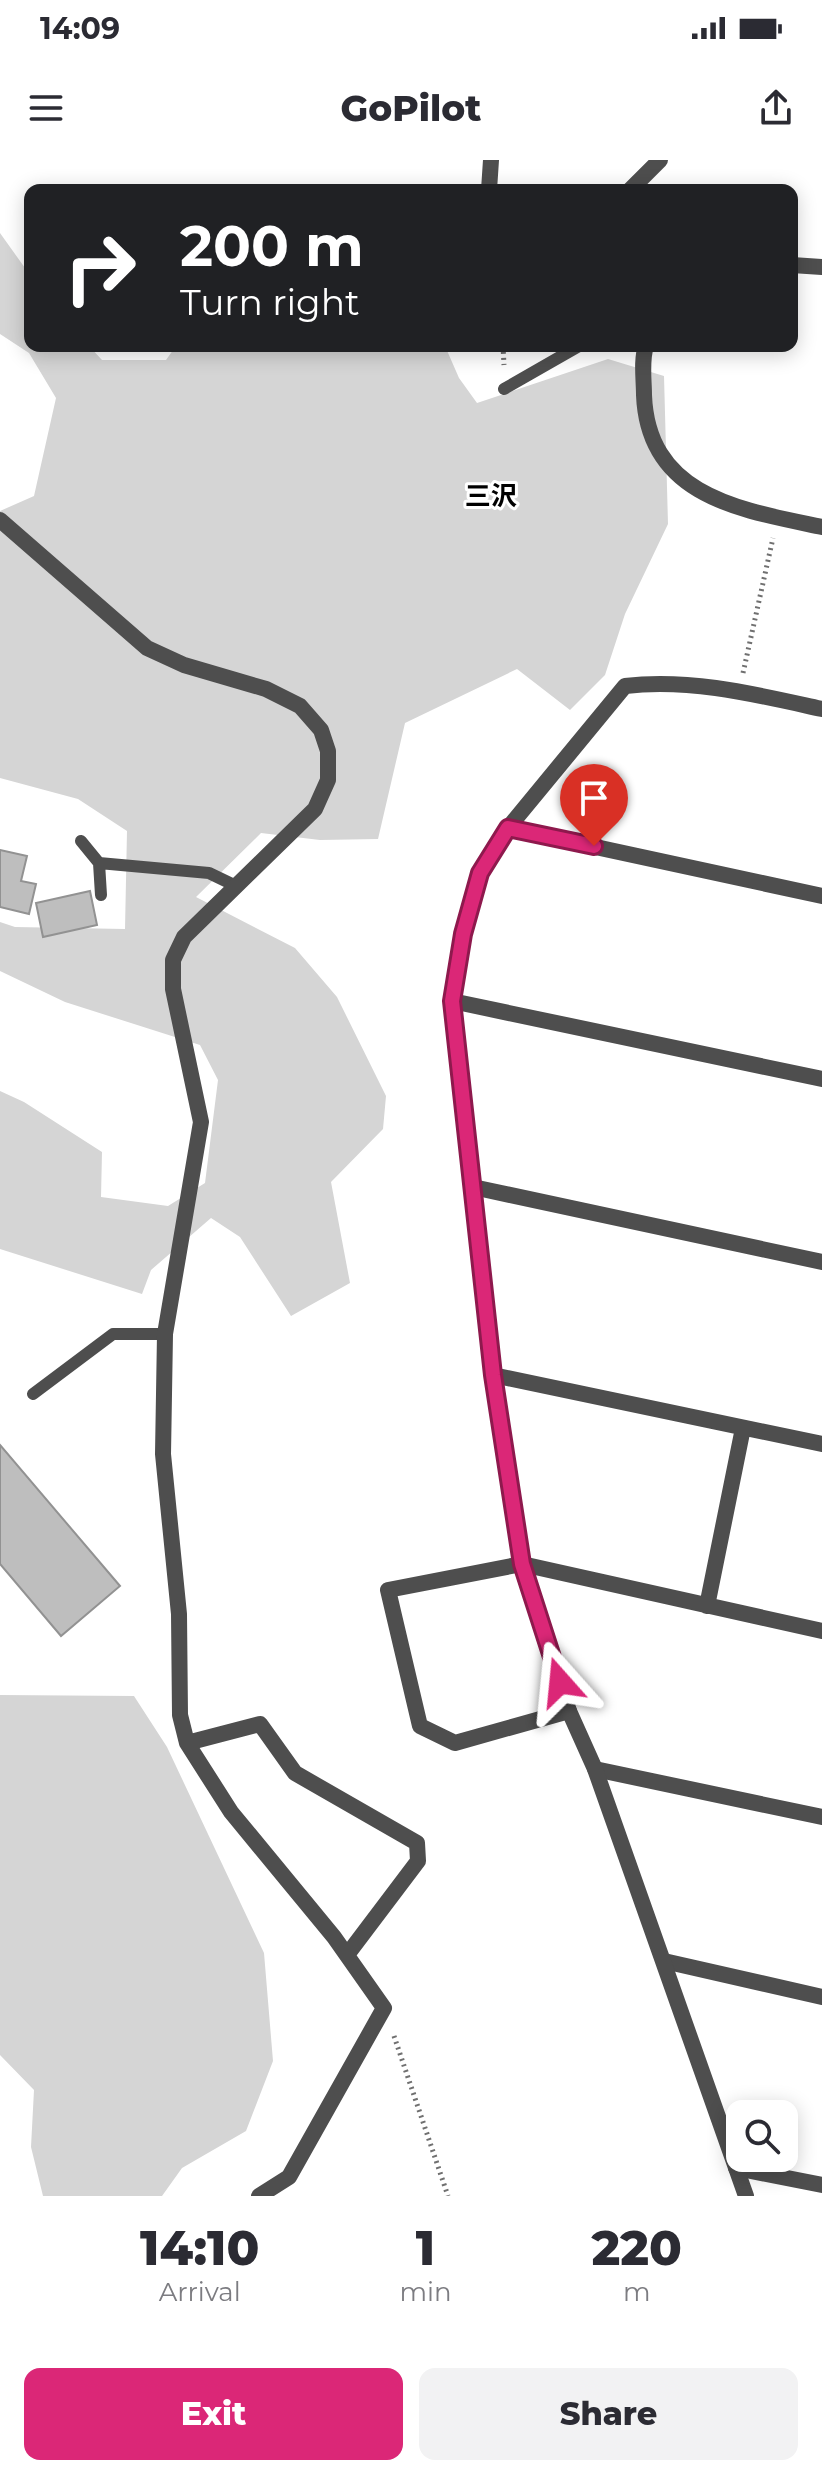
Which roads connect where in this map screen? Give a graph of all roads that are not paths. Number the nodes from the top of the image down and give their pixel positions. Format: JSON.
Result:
{"nodes":[{"id":1,"x":491,"y":160,"type":"edge"},
{"id":2,"x":660,"y":160,"type":"edge"},
{"id":3,"x":489,"y":184,"type":"edge"},
{"id":4,"x":636,"y":184,"type":"edge"},
{"id":5,"x":798,"y":265,"type":"edge"},
{"id":6,"x":822,"y":267,"type":"edge"},
{"id":7,"x":569,"y":352,"type":"edge"},
{"id":8,"x":646,"y":352,"type":"edge"},
{"id":9,"x":504,"y":389,"type":"dead end"},
{"id":10,"x":0,"y":520,"type":"edge"},
{"id":11,"x":822,"y":527,"type":"edge"},
{"id":12,"x":822,"y":709,"type":"edge"},
{"id":13,"x":508,"y":828,"type":"junction"},
{"id":14,"x":81,"y":841,"type":"dead end"},
{"id":15,"x":99,"y":863,"type":"junction"},
{"id":16,"x":236,"y":886,"type":"junction"},
{"id":17,"x":101,"y":895,"type":"dead end"},
{"id":18,"x":822,"y":896,"type":"edge"},
{"id":19,"x":452,"y":1001,"type":"junction"},
{"id":20,"x":822,"y":1079,"type":"edge"},
{"id":21,"x":473,"y":1187,"type":"junction"},
{"id":22,"x":822,"y":1262,"type":"edge"},
{"id":23,"x":165,"y":1334,"type":"junction"},
{"id":24,"x":493,"y":1375,"type":"junction"},
{"id":25,"x":33,"y":1394,"type":"dead end"},
{"id":26,"x":743,"y":1428,"type":"junction"},
{"id":27,"x":822,"y":1444,"type":"edge"},
{"id":28,"x":522,"y":1564,"type":"junction"},
{"id":29,"x":707,"y":1606,"type":"junction"},
{"id":30,"x":822,"y":1631,"type":"edge"},
{"id":31,"x":569,"y":1711,"type":"junction"},
{"id":32,"x":187,"y":1743,"type":"junction"},
{"id":33,"x":595,"y":1769,"type":"junction"},
{"id":34,"x":822,"y":1817,"type":"edge"},
{"id":35,"x":347,"y":1955,"type":"junction"},
{"id":36,"x":664,"y":1961,"type":"junction"},
{"id":37,"x":822,"y":1997,"type":"edge"},
{"id":38,"x":726,"y":2139,"type":"edge"},
{"id":39,"x":737,"y":2172,"type":"edge"},
{"id":40,"x":756,"y":2172,"type":"edge"},
{"id":41,"x":822,"y":2185,"type":"edge"},
{"id":42,"x":259,"y":2196,"type":"edge"},
{"id":43,"x":746,"y":2196,"type":"edge"}],
"edges":[{"from":1,"to":3,"type":"street"},
{"from":2,"to":4,"type":"street"},
{"from":5,"to":6,"type":"street"},
{"from":7,"to":9,"type":"lane"},
{"from":8,"to":11,"type":"street"},
{"from":10,"to":16,"type":"street"},
{"from":12,"to":13,"type":"street"},
{"from":13,"to":18,"type":"street"},
{"from":13,"to":19,"type":"street"},
{"from":14,"to":15,"type":"lane"},
{"from":15,"to":16,"type":"lane"},
{"from":15,"to":17,"type":"lane"},
{"from":16,"to":23,"type":"street"},
{"from":19,"to":20,"type":"street"},
{"from":19,"to":21,"type":"street"},
{"from":21,"to":22,"type":"street"},
{"from":21,"to":24,"type":"street"},
{"from":23,"to":25,"type":"lane"},
{"from":23,"to":32,"type":"street"},
{"from":24,"to":26,"type":"street"},
{"from":24,"to":28,"type":"street"},
{"from":26,"to":27,"type":"street"},
{"from":26,"to":29,"type":"street"},
{"from":28,"to":29,"type":"street"},
{"from":28,"to":31,"type":"street"},
{"from":28,"to":31,"type":"street"},
{"from":29,"to":30,"type":"street"},
{"from":31,"to":33,"type":"street"},
{"from":32,"to":35,"type":"street"},
{"from":32,"to":35,"type":"street"},
{"from":33,"to":34,"type":"street"},
{"from":33,"to":36,"type":"street"},
{"from":35,"to":42,"type":"street"},
{"from":36,"to":37,"type":"street"},
{"from":36,"to":38,"type":"street"},
{"from":39,"to":43,"type":"street"},
{"from":40,"to":41,"type":"street"}]}
